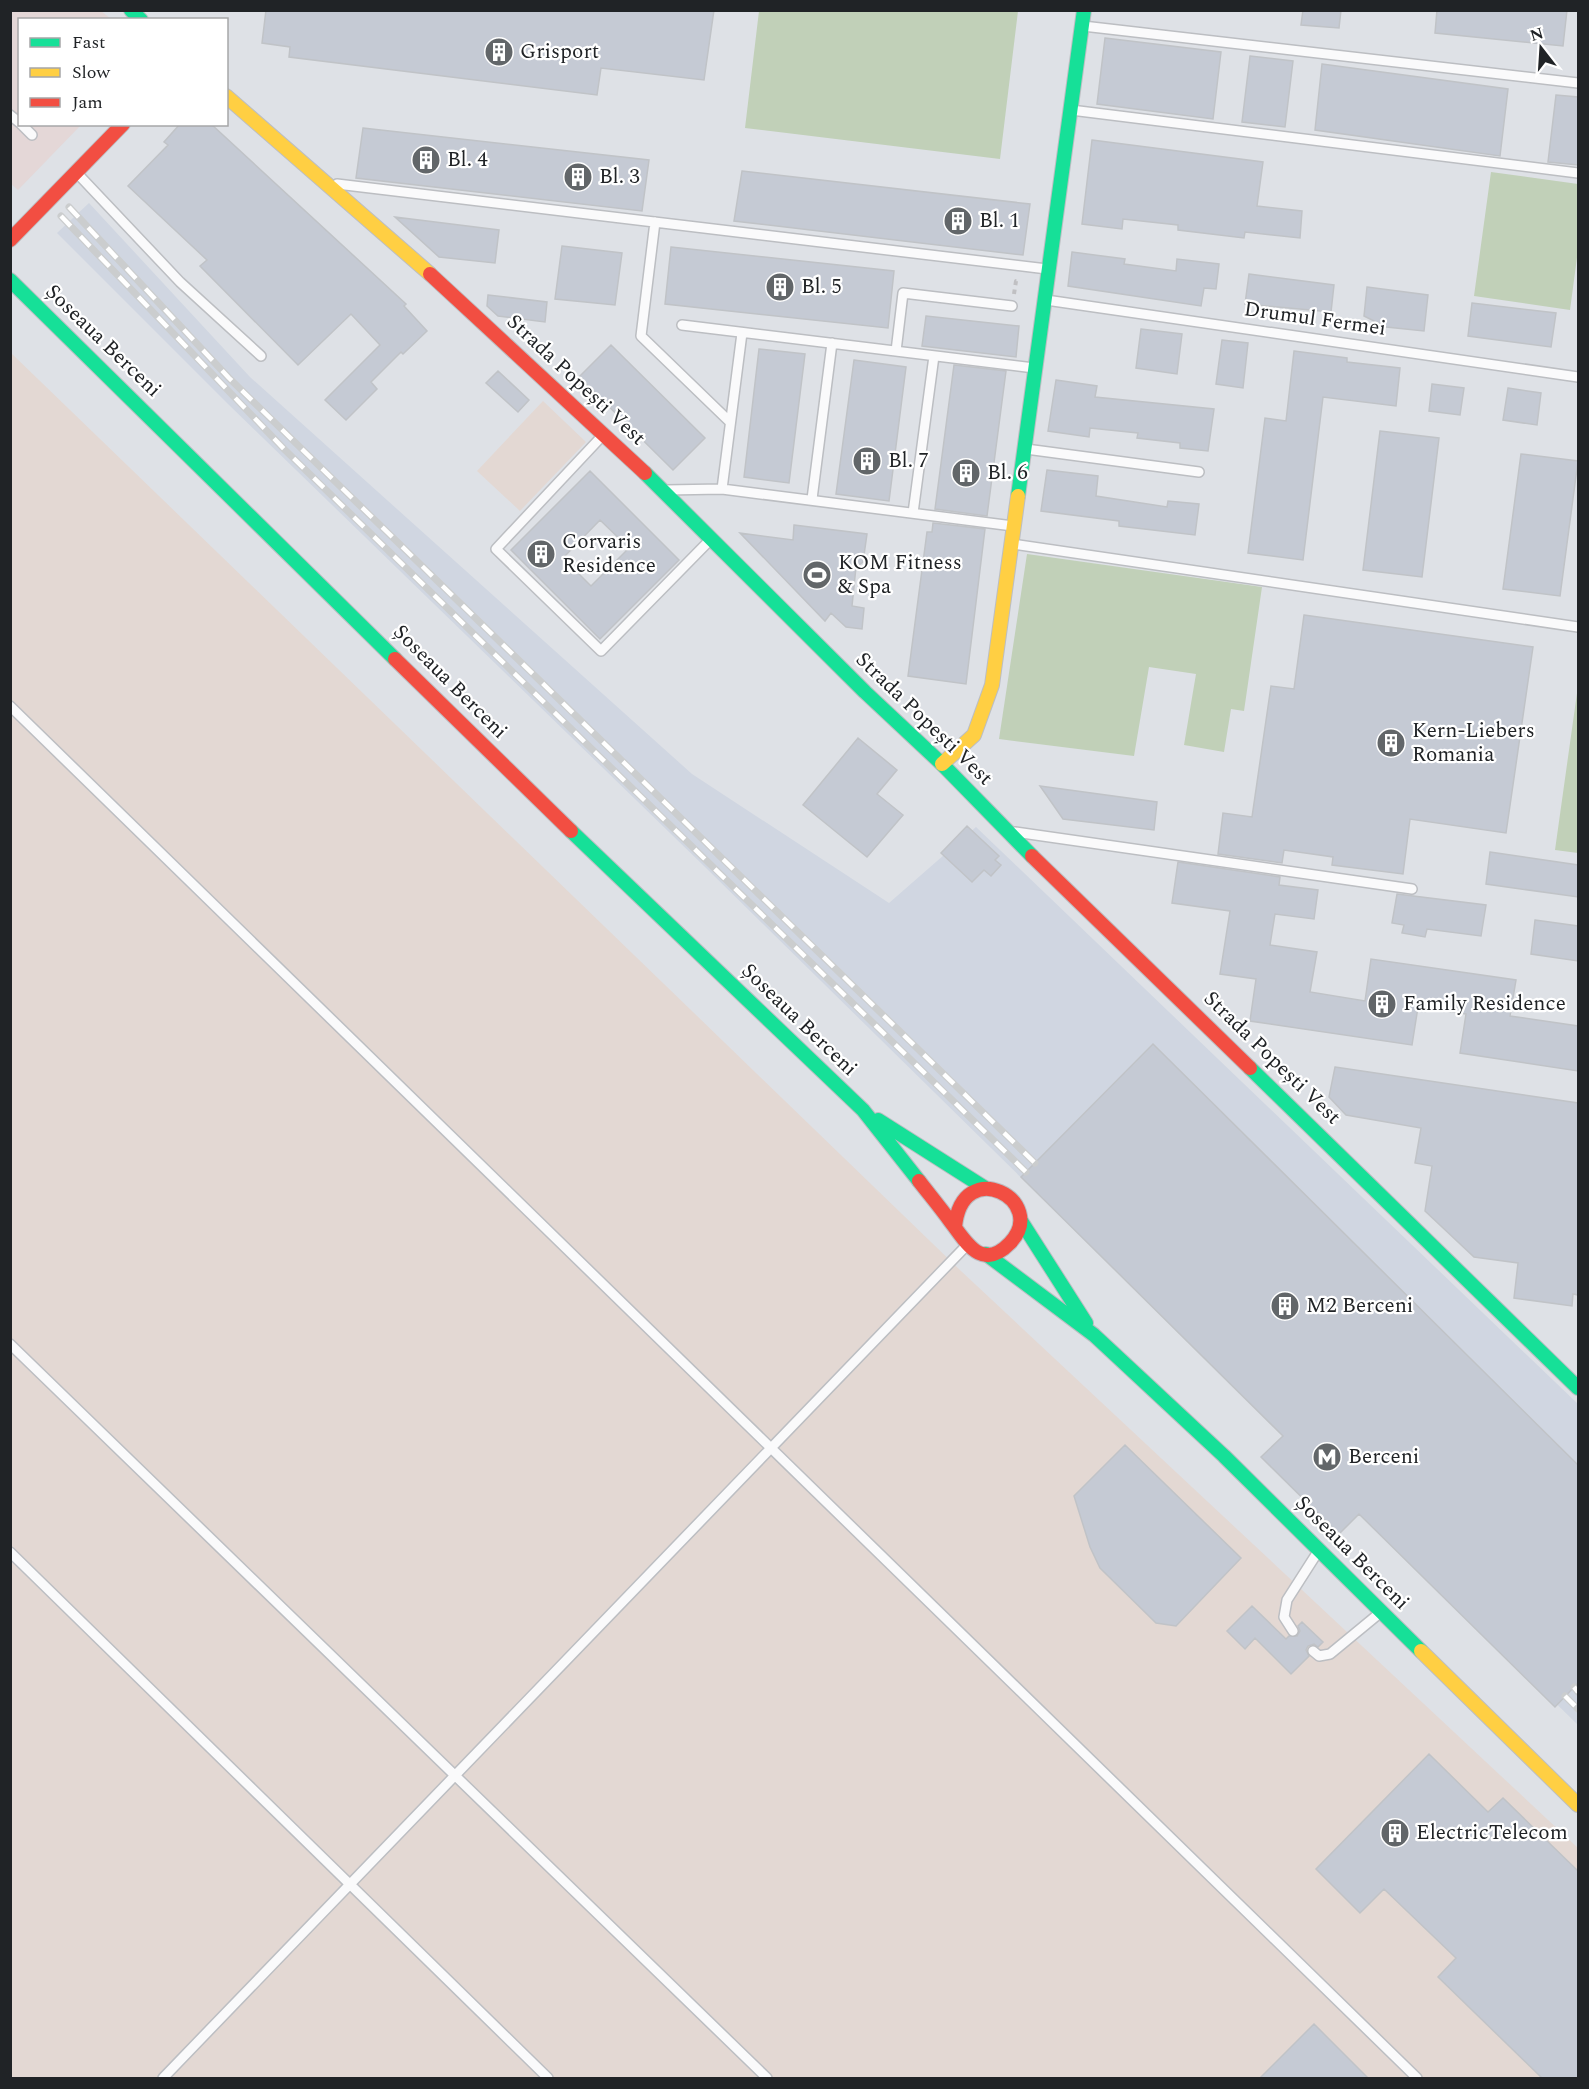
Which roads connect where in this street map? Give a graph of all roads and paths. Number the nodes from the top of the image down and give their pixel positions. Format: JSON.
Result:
{"nodes":[{"id":1,"x":1084,"y":10,"type":"edge"},
{"id":2,"x":1082,"y":26,"type":"junction"},
{"id":3,"x":1578,"y":83,"type":"edge"},
{"id":4,"x":228,"y":98,"type":"edge"},
{"id":5,"x":1071,"y":110,"type":"junction"},
{"id":6,"x":22,"y":126,"type":"edge"},
{"id":7,"x":121,"y":126,"type":"edge"},
{"id":8,"x":32,"y":135,"type":"dead end"},
{"id":9,"x":76,"y":172,"type":"junction"},
{"id":10,"x":1578,"y":174,"type":"edge"},
{"id":11,"x":323,"y":182,"type":"junction"},
{"id":12,"x":655,"y":222,"type":"junction"},
{"id":13,"x":10,"y":240,"type":"edge"},
{"id":14,"x":1049,"y":269,"type":"junction"},
{"id":15,"x":10,"y":280,"type":"edge"},
{"id":16,"x":1045,"y":300,"type":"junction"},
{"id":17,"x":1012,"y":306,"type":"dead end"},
{"id":18,"x":682,"y":325,"type":"dead end"},
{"id":19,"x":742,"y":333,"type":"junction"},
{"id":20,"x":832,"y":343,"type":"junction"},
{"id":21,"x":896,"y":351,"type":"junction"},
{"id":22,"x":261,"y":356,"type":"dead end"},
{"id":23,"x":934,"y":356,"type":"junction"},
{"id":24,"x":1035,"y":369,"type":"junction"},
{"id":25,"x":1578,"y":377,"type":"edge"},
{"id":26,"x":730,"y":422,"type":"junction"},
{"id":27,"x":604,"y":433,"type":"junction"},
{"id":28,"x":1024,"y":448,"type":"junction"},
{"id":29,"x":1199,"y":472,"type":"dead end"},
{"id":30,"x":722,"y":489,"type":"junction"},
{"id":31,"x":660,"y":490,"type":"junction"},
{"id":32,"x":812,"y":499,"type":"junction"},
{"id":33,"x":913,"y":513,"type":"junction"},
{"id":34,"x":1013,"y":526,"type":"junction"},
{"id":35,"x":710,"y":540,"type":"junction"},
{"id":36,"x":1011,"y":544,"type":"junction"},
{"id":37,"x":1578,"y":627,"type":"edge"},
{"id":38,"x":10,"y":706,"type":"edge"},
{"id":39,"x":942,"y":764,"type":"junction"},
{"id":40,"x":1006,"y":831,"type":"junction"},
{"id":41,"x":1412,"y":889,"type":"dead end"},
{"id":42,"x":863,"y":1110,"type":"junction"},
{"id":43,"x":985,"y":1188,"type":"junction"},
{"id":44,"x":1021,"y":1221,"type":"junction"},
{"id":45,"x":955,"y":1227,"type":"junction"},
{"id":46,"x":966,"y":1246,"type":"junction"},
{"id":47,"x":986,"y":1254,"type":"junction"},
{"id":48,"x":1094,"y":1335,"type":"junction"},
{"id":49,"x":10,"y":1344,"type":"edge"},
{"id":50,"x":1578,"y":1388,"type":"edge"},
{"id":51,"x":771,"y":1448,"type":"junction"},
{"id":52,"x":1319,"y":1550,"type":"junction"},
{"id":53,"x":10,"y":1552,"type":"edge"},
{"id":54,"x":1382,"y":1612,"type":"junction"},
{"id":55,"x":1293,"y":1631,"type":"dead end"},
{"id":56,"x":1314,"y":1651,"type":"dead end"},
{"id":57,"x":454,"y":1776,"type":"junction"},
{"id":58,"x":1578,"y":1805,"type":"edge"},
{"id":59,"x":350,"y":1884,"type":"junction"},
{"id":60,"x":163,"y":2079,"type":"edge"},
{"id":61,"x":548,"y":2079,"type":"edge"},
{"id":62,"x":767,"y":2079,"type":"edge"},
{"id":63,"x":1417,"y":2079,"type":"edge"}],
"edges":[{"from":1,"to":2,"type":"street"},
{"from":2,"to":3,"type":"lane"},
{"from":2,"to":5,"type":"street"},
{"from":4,"to":11,"type":"street","name":"Strada Popești Vest"},
{"from":5,"to":10,"type":"lane"},
{"from":5,"to":14,"type":"street"},
{"from":6,"to":8,"type":"lane"},
{"from":7,"to":9,"type":"street"},
{"from":9,"to":13,"type":"street"},
{"from":9,"to":22,"type":"lane"},
{"from":11,"to":12,"type":"lane"},
{"from":11,"to":27,"type":"street","name":"Strada Popești Vest"},
{"from":12,"to":14,"type":"lane"},
{"from":12,"to":26,"type":"lane"},
{"from":14,"to":16,"type":"street"},
{"from":15,"to":42,"type":"street","name":"Șoseaua Berceni"},
{"from":16,"to":24,"type":"street"},
{"from":16,"to":25,"type":"lane","name":"Drumul Fermei"},
{"from":17,"to":21,"type":"lane"},
{"from":18,"to":19,"type":"lane"},
{"from":19,"to":20,"type":"lane"},
{"from":19,"to":26,"type":"lane"},
{"from":20,"to":21,"type":"lane"},
{"from":20,"to":32,"type":"lane"},
{"from":21,"to":23,"type":"lane"},
{"from":23,"to":24,"type":"lane"},
{"from":23,"to":33,"type":"lane"},
{"from":24,"to":28,"type":"street"},
{"from":26,"to":30,"type":"lane"},
{"from":27,"to":31,"type":"street","name":"Strada Popești Vest"},
{"from":27,"to":35,"type":"lane"},
{"from":28,"to":29,"type":"lane"},
{"from":28,"to":34,"type":"street"},
{"from":30,"to":31,"type":"lane"},
{"from":30,"to":32,"type":"lane"},
{"from":31,"to":35,"type":"street","name":"Strada Popești Vest"},
{"from":32,"to":33,"type":"lane"},
{"from":33,"to":34,"type":"lane"},
{"from":34,"to":36,"type":"street"},
{"from":35,"to":39,"type":"street","name":"Strada Popești Vest"},
{"from":36,"to":37,"type":"lane"},
{"from":36,"to":39,"type":"street"},
{"from":38,"to":51,"type":"lane"},
{"from":39,"to":40,"type":"street","name":"Strada Popești Vest"},
{"from":40,"to":41,"type":"lane"},
{"from":40,"to":50,"type":"street","name":"Strada Popești Vest"},
{"from":42,"to":43,"type":"street","name":"Șoseaua Berceni"},
{"from":42,"to":45,"type":"street","name":"Șoseaua Berceni"},
{"from":43,"to":44,"type":"street","name":"Șoseaua Berceni"},
{"from":43,"to":45,"type":"street"},
{"from":44,"to":47,"type":"street"},
{"from":44,"to":48,"type":"street","name":"Șoseaua Berceni"},
{"from":45,"to":46,"type":"street","name":"Șoseaua Berceni"},
{"from":46,"to":47,"type":"street","name":"Șoseaua Berceni"},
{"from":46,"to":51,"type":"lane"},
{"from":47,"to":48,"type":"street","name":"Șoseaua Berceni"},
{"from":48,"to":52,"type":"street","name":"Șoseaua Berceni"},
{"from":49,"to":57,"type":"lane"},
{"from":51,"to":57,"type":"lane"},
{"from":51,"to":63,"type":"lane"},
{"from":52,"to":54,"type":"street","name":"Șoseaua Berceni"},
{"from":52,"to":55,"type":"lane"},
{"from":53,"to":59,"type":"lane"},
{"from":54,"to":56,"type":"lane"},
{"from":54,"to":58,"type":"street","name":"Șoseaua Berceni"},
{"from":57,"to":59,"type":"lane"},
{"from":57,"to":62,"type":"lane"},
{"from":59,"to":60,"type":"lane"},
{"from":59,"to":61,"type":"lane"}]}
